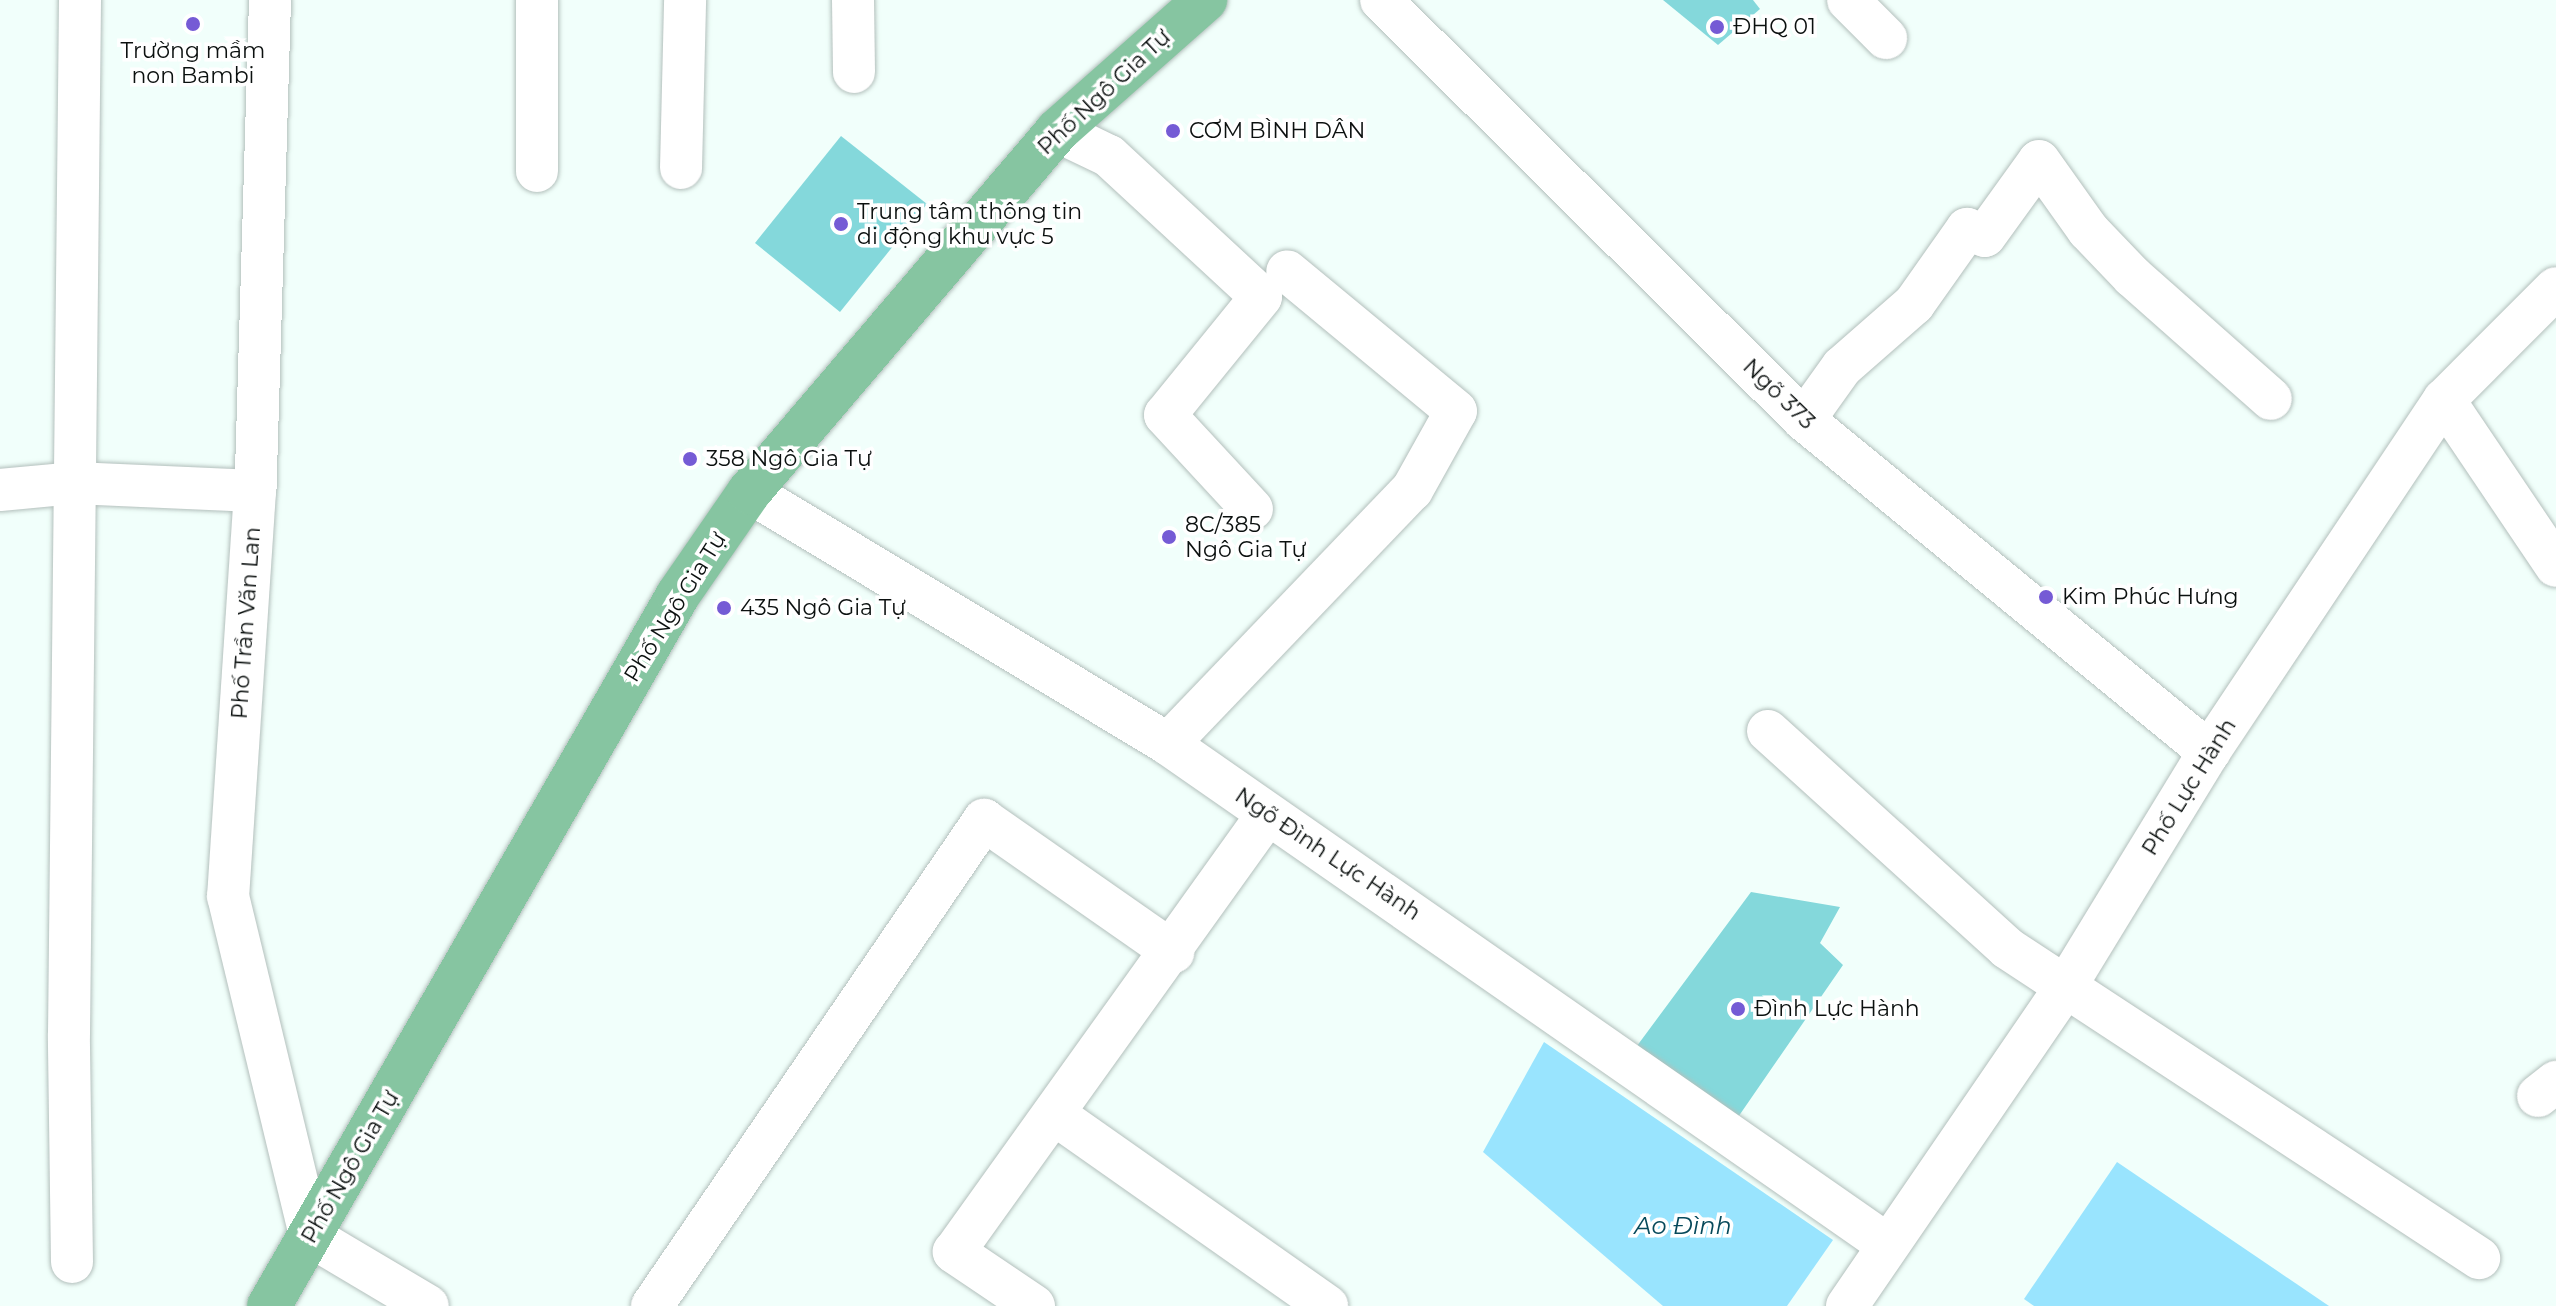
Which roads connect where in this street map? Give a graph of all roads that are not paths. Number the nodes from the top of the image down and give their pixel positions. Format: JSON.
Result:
{"nodes":[{"id":1,"x":80,"y":0,"type":"edge"},
{"id":2,"x":270,"y":0,"type":"edge"},
{"id":3,"x":537,"y":0,"type":"edge"},
{"id":4,"x":685,"y":0,"type":"edge"},
{"id":5,"x":853,"y":0,"type":"edge"},
{"id":6,"x":1205,"y":0,"type":"edge"},
{"id":7,"x":1381,"y":0,"type":"edge"},
{"id":8,"x":1848,"y":0,"type":"edge"},
{"id":9,"x":1886,"y":38,"type":"dead end"},
{"id":10,"x":854,"y":72,"type":"dead end"},
{"id":11,"x":1057,"y":131,"type":"junction"},
{"id":12,"x":681,"y":168,"type":"dead end"},
{"id":13,"x":537,"y":171,"type":"dead end"},
{"id":14,"x":1287,"y":271,"type":"dead end"},
{"id":15,"x":2556,"y":288,"type":"edge"},
{"id":16,"x":2271,"y":399,"type":"dead end"},
{"id":17,"x":2444,"y":400,"type":"junction"},
{"id":18,"x":1804,"y":420,"type":"junction"},
{"id":19,"x":74,"y":483,"type":"junction"},
{"id":20,"x":0,"y":490,"type":"edge"},
{"id":21,"x":255,"y":491,"type":"junction"},
{"id":22,"x":749,"y":492,"type":"junction"},
{"id":23,"x":1252,"y":509,"type":"dead end"},
{"id":24,"x":2556,"y":566,"type":"edge"},
{"id":25,"x":1768,"y":731,"type":"dead end"},
{"id":26,"x":1168,"y":744,"type":"junction"},
{"id":27,"x":2209,"y":752,"type":"junction"},
{"id":28,"x":1267,"y":815,"type":"junction"},
{"id":29,"x":1173,"y":952,"type":"junction"},
{"id":30,"x":2066,"y":986,"type":"junction"},
{"id":31,"x":1054,"y":1114,"type":"junction"},
{"id":32,"x":310,"y":1236,"type":"junction"},
{"id":33,"x":1888,"y":1245,"type":"junction"},
{"id":34,"x":2479,"y":1258,"type":"dead end"},
{"id":35,"x":72,"y":1262,"type":"dead end"},
{"id":36,"x":269,"y":1306,"type":"edge"},
{"id":37,"x":428,"y":1306,"type":"edge"},
{"id":38,"x":652,"y":1306,"type":"edge"},
{"id":39,"x":1034,"y":1306,"type":"edge"},
{"id":40,"x":1327,"y":1306,"type":"edge"},
{"id":41,"x":1847,"y":1306,"type":"edge"}],
"edges":[{"from":1,"to":19,"type":"street"},
{"from":2,"to":21,"type":"street","name":"Phố Trần Văn Lan"},
{"from":3,"to":13,"type":"street"},
{"from":4,"to":12,"type":"street"},
{"from":5,"to":10,"type":"street"},
{"from":6,"to":11,"type":"main road","name":"Phố Ngô Gia Tự"},
{"from":7,"to":18,"type":"street","name":"Ngõ 373"},
{"from":8,"to":9,"type":"street"},
{"from":11,"to":22,"type":"main road","name":"Phố Ngô Gia Tự"},
{"from":11,"to":23,"type":"street"},
{"from":14,"to":26,"type":"street"},
{"from":15,"to":17,"type":"street","name":"Phố Lực Hành"},
{"from":16,"to":18,"type":"street"},
{"from":17,"to":24,"type":"street"},
{"from":17,"to":27,"type":"street","name":"Phố Lực Hành"},
{"from":18,"to":27,"type":"street","name":"Ngõ 373"},
{"from":19,"to":20,"type":"street"},
{"from":19,"to":21,"type":"street"},
{"from":19,"to":35,"type":"street"},
{"from":21,"to":32,"type":"street","name":"Phố Trần Văn Lan"},
{"from":22,"to":26,"type":"street","name":"Ngõ Đình Lực Hành"},
{"from":22,"to":32,"type":"main road","name":"Phố Ngô Gia Tự"},
{"from":25,"to":30,"type":"street"},
{"from":26,"to":28,"type":"street","name":"Ngõ Đình Lực Hành"},
{"from":27,"to":30,"type":"street","name":"Phố Lực Hành"},
{"from":28,"to":29,"type":"street"},
{"from":28,"to":33,"type":"street","name":"Ngõ Đình Lực Hành"},
{"from":29,"to":31,"type":"street"},
{"from":29,"to":38,"type":"street"},
{"from":30,"to":33,"type":"street","name":"Phố Lực Hành"},
{"from":30,"to":34,"type":"street"},
{"from":31,"to":39,"type":"street"},
{"from":31,"to":40,"type":"street"},
{"from":32,"to":36,"type":"main road","name":"Phố Ngô Gia Tự"},
{"from":32,"to":37,"type":"street"},
{"from":33,"to":41,"type":"street","name":"Phố Lực Hành"}]}
